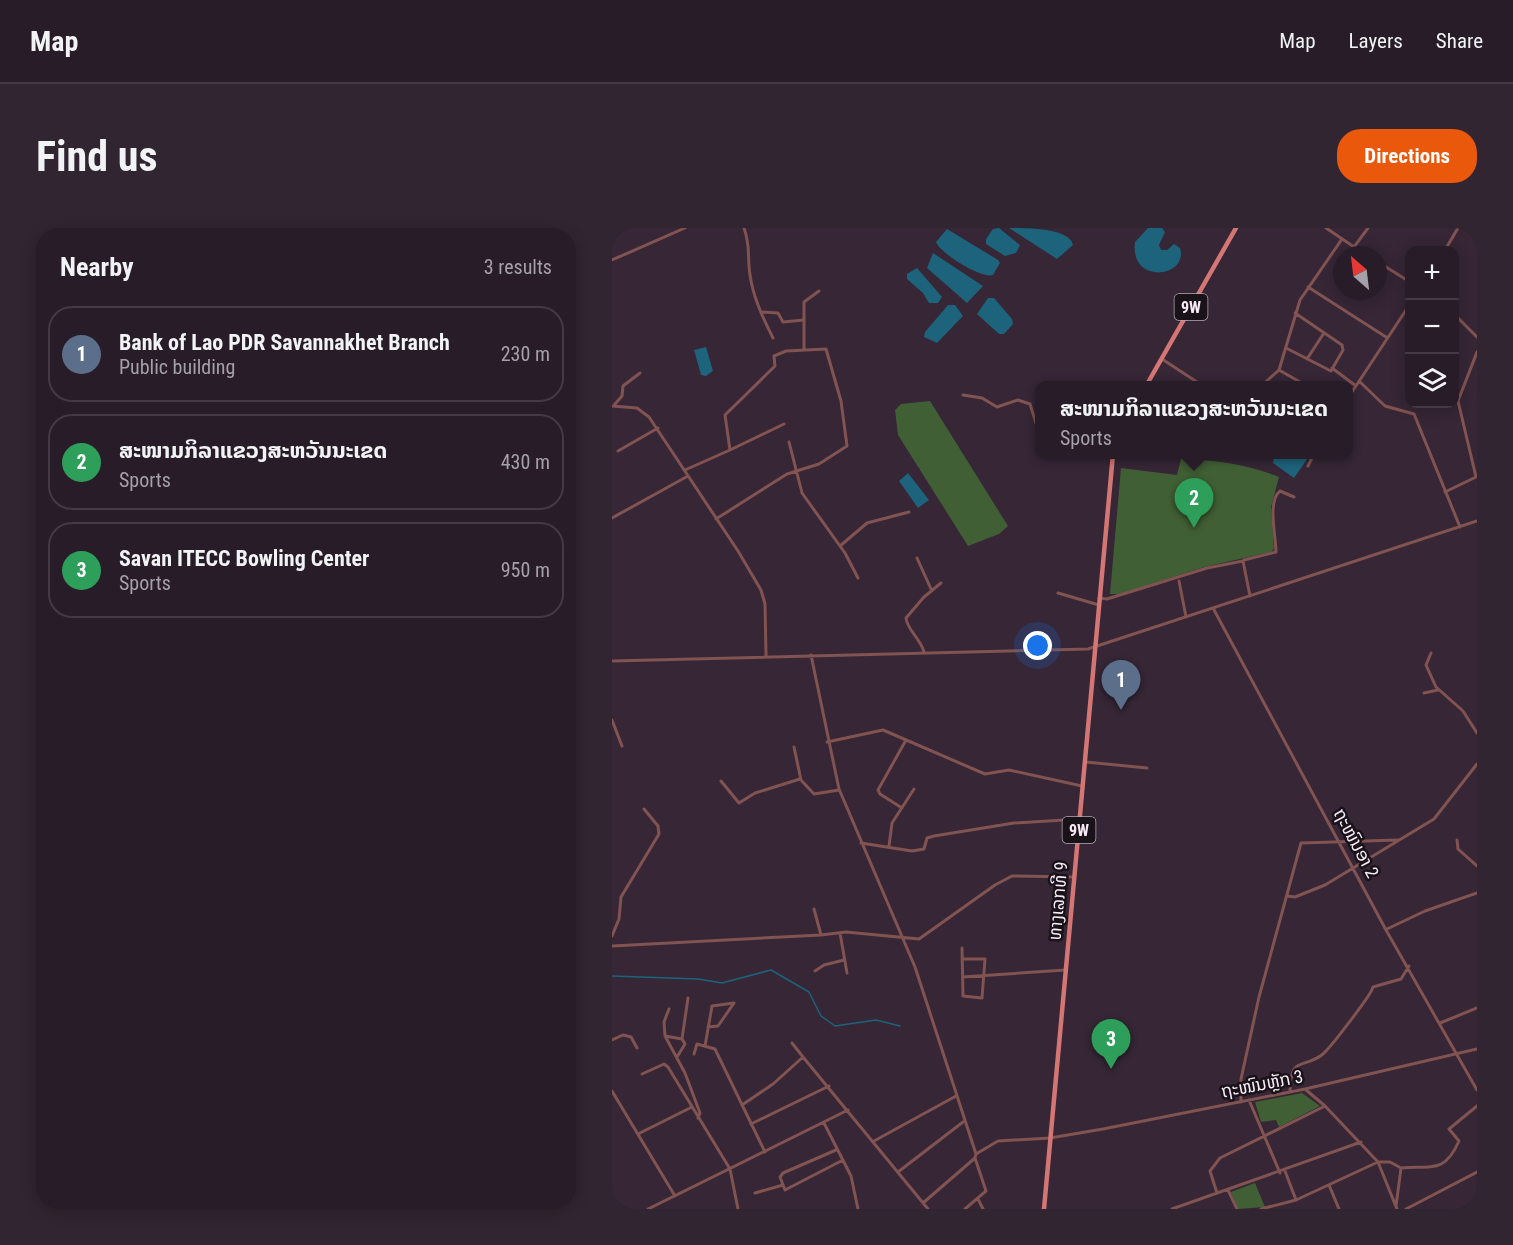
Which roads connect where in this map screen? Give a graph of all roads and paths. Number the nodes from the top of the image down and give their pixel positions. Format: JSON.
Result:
{"nodes":[{"id":1,"x":685,"y":228,"type":"edge"},
{"id":2,"x":744,"y":228,"type":"edge"},
{"id":3,"x":1236,"y":228,"type":"edge"},
{"id":4,"x":1326,"y":228,"type":"edge"},
{"id":5,"x":1368,"y":228,"type":"edge"},
{"id":6,"x":1458,"y":228,"type":"edge"},
{"id":7,"x":1342,"y":239,"type":"junction"},
{"id":8,"x":1351,"y":246,"type":"edge"},
{"id":9,"x":1355,"y":246,"type":"edge"},
{"id":10,"x":1447,"y":246,"type":"edge"},
{"id":11,"x":612,"y":260,"type":"edge"},
{"id":12,"x":1387,"y":268,"type":"edge"},
{"id":13,"x":1405,"y":279,"type":"edge"},
{"id":14,"x":1308,"y":287,"type":"junction"},
{"id":15,"x":819,"y":291,"type":"dead end"},
{"id":16,"x":1405,"y":311,"type":"edge"},
{"id":17,"x":761,"y":312,"type":"junction"},
{"id":18,"x":1296,"y":313,"type":"junction"},
{"id":19,"x":1459,"y":318,"type":"edge"},
{"id":20,"x":804,"y":320,"type":"junction"},
{"id":21,"x":1324,"y":333,"type":"junction"},
{"id":22,"x":1386,"y":337,"type":"junction"},
{"id":23,"x":1477,"y":337,"type":"edge"},
{"id":24,"x":772,"y":338,"type":"dead end"},
{"id":25,"x":1286,"y":348,"type":"junction"},
{"id":26,"x":804,"y":349,"type":"junction"},
{"id":27,"x":1477,"y":352,"type":"edge"},
{"id":28,"x":1161,"y":358,"type":"junction"},
{"id":29,"x":1307,"y":358,"type":"junction"},
{"id":30,"x":1332,"y":368,"type":"junction"},
{"id":31,"x":1279,"y":370,"type":"junction"},
{"id":32,"x":639,"y":373,"type":"dead end"},
{"id":33,"x":1149,"y":381,"type":"edge"},
{"id":34,"x":1196,"y":381,"type":"edge"},
{"id":35,"x":1267,"y":381,"type":"edge"},
{"id":36,"x":1299,"y":381,"type":"edge"},
{"id":37,"x":1349,"y":381,"type":"edge"},
{"id":38,"x":1359,"y":381,"type":"junction"},
{"id":39,"x":1353,"y":384,"type":"edge"},
{"id":40,"x":1356,"y":386,"type":"junction"},
{"id":41,"x":1353,"y":390,"type":"edge"},
{"id":42,"x":963,"y":395,"type":"dead end"},
{"id":43,"x":614,"y":405,"type":"edge"},
{"id":44,"x":1032,"y":411,"type":"junction"},
{"id":45,"x":1035,"y":411,"type":"edge"},
{"id":46,"x":1035,"y":420,"type":"edge"},
{"id":47,"x":784,"y":424,"type":"dead end"},
{"id":48,"x":657,"y":428,"type":"junction"},
{"id":49,"x":789,"y":442,"type":"dead end"},
{"id":50,"x":730,"y":450,"type":"junction"},
{"id":51,"x":618,"y":451,"type":"dead end"},
{"id":52,"x":1113,"y":459,"type":"edge"},
{"id":53,"x":1312,"y":459,"type":"edge"},
{"id":54,"x":1308,"y":466,"type":"dead end"},
{"id":55,"x":685,"y":470,"type":"junction"},
{"id":56,"x":795,"y":471,"type":"junction"},
{"id":57,"x":688,"y":476,"type":"junction"},
{"id":58,"x":1445,"y":492,"type":"junction"},
{"id":59,"x":1294,"y":497,"type":"dead end"},
{"id":60,"x":909,"y":512,"type":"dead end"},
{"id":61,"x":612,"y":519,"type":"edge"},
{"id":62,"x":716,"y":519,"type":"junction"},
{"id":63,"x":1477,"y":521,"type":"edge"},
{"id":64,"x":1460,"y":527,"type":"junction"},
{"id":65,"x":840,"y":546,"type":"junction"},
{"id":66,"x":916,"y":558,"type":"dead end"},
{"id":67,"x":1244,"y":561,"type":"junction"},
{"id":68,"x":858,"y":578,"type":"dead end"},
{"id":69,"x":1179,"y":581,"type":"dead end"},
{"id":70,"x":941,"y":583,"type":"dead end"},
{"id":71,"x":931,"y":590,"type":"junction"},
{"id":72,"x":1058,"y":593,"type":"dead end"},
{"id":73,"x":1250,"y":596,"type":"junction"},
{"id":74,"x":1099,"y":598,"type":"junction"},
{"id":75,"x":1099,"y":605,"type":"junction"},
{"id":76,"x":1213,"y":608,"type":"junction"},
{"id":77,"x":1186,"y":617,"type":"junction"},
{"id":78,"x":1095,"y":646,"type":"junction"},
{"id":79,"x":924,"y":652,"type":"junction"},
{"id":80,"x":1431,"y":654,"type":"dead end"},
{"id":81,"x":811,"y":655,"type":"junction"},
{"id":82,"x":766,"y":656,"type":"junction"},
{"id":83,"x":612,"y":661,"type":"edge"},
{"id":84,"x":1438,"y":690,"type":"junction"},
{"id":85,"x":1424,"y":693,"type":"dead end"},
{"id":86,"x":612,"y":720,"type":"edge"},
{"id":87,"x":1477,"y":733,"type":"edge"},
{"id":88,"x":906,"y":740,"type":"junction"},
{"id":89,"x":827,"y":742,"type":"junction"},
{"id":90,"x":622,"y":746,"type":"dead end"},
{"id":91,"x":794,"y":747,"type":"dead end"},
{"id":92,"x":1085,"y":762,"type":"junction"},
{"id":93,"x":1477,"y":764,"type":"edge"},
{"id":94,"x":1147,"y":768,"type":"dead end"},
{"id":95,"x":801,"y":780,"type":"junction"},
{"id":96,"x":721,"y":781,"type":"dead end"},
{"id":97,"x":1083,"y":787,"type":"junction"},
{"id":98,"x":914,"y":789,"type":"dead end"},
{"id":99,"x":839,"y":790,"type":"junction"},
{"id":100,"x":902,"y":808,"type":"junction"},
{"id":101,"x":644,"y":809,"type":"dead end"},
{"id":102,"x":1080,"y":819,"type":"junction"},
{"id":103,"x":1340,"y":840,"type":"junction"},
{"id":104,"x":1398,"y":840,"type":"junction"},
{"id":105,"x":1457,"y":840,"type":"dead end"},
{"id":106,"x":860,"y":843,"type":"junction"},
{"id":107,"x":889,"y":846,"type":"junction"},
{"id":108,"x":1477,"y":866,"type":"edge"},
{"id":109,"x":1354,"y":867,"type":"junction"},
{"id":110,"x":1074,"y":878,"type":"junction"},
{"id":111,"x":1477,"y":893,"type":"edge"},
{"id":112,"x":1287,"y":896,"type":"junction"},
{"id":113,"x":814,"y":909,"type":"dead end"},
{"id":114,"x":1386,"y":930,"type":"junction"},
{"id":115,"x":840,"y":933,"type":"junction"},
{"id":116,"x":821,"y":935,"type":"junction"},
{"id":117,"x":612,"y":936,"type":"edge"},
{"id":118,"x":902,"y":940,"type":"junction"},
{"id":119,"x":612,"y":946,"type":"edge"},
{"id":120,"x":962,"y":948,"type":"dead end"},
{"id":121,"x":962,"y":959,"type":"junction"},
{"id":122,"x":844,"y":960,"type":"junction"},
{"id":123,"x":1409,"y":966,"type":"junction"},
{"id":124,"x":1065,"y":970,"type":"junction"},
{"id":125,"x":815,"y":971,"type":"dead end"},
{"id":126,"x":847,"y":973,"type":"dead end"},
{"id":127,"x":983,"y":976,"type":"junction"},
{"id":128,"x":963,"y":977,"type":"junction"},
{"id":129,"x":688,"y":998,"type":"dead end"},
{"id":130,"x":1477,"y":1008,"type":"edge"},
{"id":131,"x":669,"y":1009,"type":"dead end"},
{"id":132,"x":1440,"y":1023,"type":"junction"},
{"id":133,"x":708,"y":1027,"type":"junction"},
{"id":134,"x":665,"y":1036,"type":"junction"},
{"id":135,"x":682,"y":1039,"type":"junction"},
{"id":136,"x":612,"y":1040,"type":"edge"},
{"id":137,"x":792,"y":1043,"type":"dead end"},
{"id":138,"x":705,"y":1046,"type":"junction"},
{"id":139,"x":637,"y":1048,"type":"dead end"},
{"id":140,"x":1477,"y":1049,"type":"edge"},
{"id":141,"x":694,"y":1054,"type":"dead end"},
{"id":142,"x":1458,"y":1055,"type":"junction"},
{"id":143,"x":677,"y":1057,"type":"junction"},
{"id":144,"x":803,"y":1057,"type":"junction"},
{"id":145,"x":642,"y":1074,"type":"dead end"},
{"id":146,"x":829,"y":1086,"type":"junction"},
{"id":147,"x":1305,"y":1089,"type":"junction"},
{"id":148,"x":1477,"y":1090,"type":"edge"},
{"id":149,"x":612,"y":1091,"type":"edge"},
{"id":150,"x":1290,"y":1092,"type":"junction"},
{"id":151,"x":956,"y":1096,"type":"junction"},
{"id":152,"x":1249,"y":1100,"type":"junction"},
{"id":153,"x":1241,"y":1102,"type":"junction"},
{"id":154,"x":742,"y":1105,"type":"junction"},
{"id":155,"x":1325,"y":1106,"type":"junction"},
{"id":156,"x":1477,"y":1106,"type":"edge"},
{"id":157,"x":691,"y":1107,"type":"junction"},
{"id":158,"x":848,"y":1110,"type":"junction"},
{"id":159,"x":698,"y":1118,"type":"junction"},
{"id":160,"x":964,"y":1121,"type":"junction"},
{"id":161,"x":824,"y":1123,"type":"junction"},
{"id":162,"x":751,"y":1124,"type":"junction"},
{"id":163,"x":638,"y":1134,"type":"junction"},
{"id":164,"x":1266,"y":1135,"type":"junction"},
{"id":165,"x":1050,"y":1138,"type":"junction"},
{"id":166,"x":874,"y":1141,"type":"junction"},
{"id":167,"x":1360,"y":1142,"type":"junction"},
{"id":168,"x":836,"y":1150,"type":"junction"},
{"id":169,"x":765,"y":1152,"type":"junction"},
{"id":170,"x":976,"y":1156,"type":"junction"},
{"id":171,"x":843,"y":1160,"type":"junction"},
{"id":172,"x":1378,"y":1162,"type":"junction"},
{"id":173,"x":730,"y":1168,"type":"junction"},
{"id":174,"x":1401,"y":1168,"type":"junction"},
{"id":175,"x":898,"y":1172,"type":"junction"},
{"id":176,"x":1282,"y":1172,"type":"junction"},
{"id":177,"x":1477,"y":1172,"type":"edge"},
{"id":178,"x":783,"y":1185,"type":"junction"},
{"id":179,"x":1329,"y":1185,"type":"junction"},
{"id":180,"x":1228,"y":1190,"type":"junction"},
{"id":181,"x":755,"y":1193,"type":"dead end"},
{"id":182,"x":1217,"y":1194,"type":"junction"},
{"id":183,"x":675,"y":1196,"type":"junction"},
{"id":184,"x":978,"y":1199,"type":"junction"},
{"id":185,"x":1296,"y":1200,"type":"junction"},
{"id":186,"x":923,"y":1203,"type":"junction"},
{"id":187,"x":1396,"y":1207,"type":"edge"},
{"id":188,"x":1044,"y":1208,"type":"edge"},
{"id":189,"x":648,"y":1209,"type":"edge"},
{"id":190,"x":738,"y":1209,"type":"edge"},
{"id":191,"x":858,"y":1209,"type":"edge"},
{"id":192,"x":928,"y":1209,"type":"edge"},
{"id":193,"x":965,"y":1209,"type":"edge"},
{"id":194,"x":984,"y":1209,"type":"edge"},
{"id":195,"x":1172,"y":1209,"type":"edge"},
{"id":196,"x":1237,"y":1209,"type":"edge"},
{"id":197,"x":1262,"y":1209,"type":"edge"},
{"id":198,"x":1340,"y":1209,"type":"edge"},
{"id":199,"x":1406,"y":1209,"type":"edge"}],
"edges":[{"from":1,"to":11,"type":"street"},
{"from":2,"to":17,"type":"street"},
{"from":3,"to":28,"type":"main road","number":"9W"},
{"from":4,"to":7,"type":"street"},
{"from":5,"to":9,"type":"street"},
{"from":6,"to":10,"type":"street"},
{"from":7,"to":8,"type":"street"},
{"from":7,"to":14,"type":"street"},
{"from":12,"to":13,"type":"street"},
{"from":14,"to":18,"type":"street"},
{"from":14,"to":22,"type":"street"},
{"from":15,"to":20,"type":"street"},
{"from":16,"to":22,"type":"street"},
{"from":17,"to":20,"type":"street"},
{"from":17,"to":24,"type":"street"},
{"from":18,"to":21,"type":"street"},
{"from":18,"to":25,"type":"street"},
{"from":19,"to":23,"type":"street"},
{"from":20,"to":26,"type":"street"},
{"from":21,"to":29,"type":"street"},
{"from":21,"to":30,"type":"street"},
{"from":22,"to":38,"type":"street"},
{"from":25,"to":29,"type":"street"},
{"from":25,"to":31,"type":"street"},
{"from":26,"to":50,"type":"street"},
{"from":26,"to":56,"type":"street"},
{"from":27,"to":58,"type":"street"},
{"from":28,"to":33,"type":"main road","number":"9W"},
{"from":28,"to":34,"type":"street"},
{"from":29,"to":30,"type":"street"},
{"from":30,"to":37,"type":"street"},
{"from":31,"to":35,"type":"street"},
{"from":31,"to":36,"type":"street"},
{"from":32,"to":43,"type":"street"},
{"from":38,"to":40,"type":"street"},
{"from":38,"to":58,"type":"street"},
{"from":39,"to":40,"type":"street"},
{"from":40,"to":41,"type":"street"},
{"from":42,"to":44,"type":"street"},
{"from":43,"to":48,"type":"street"},
{"from":44,"to":45,"type":"street"},
{"from":44,"to":46,"type":"street"},
{"from":47,"to":50,"type":"street"},
{"from":48,"to":51,"type":"street"},
{"from":48,"to":55,"type":"street"},
{"from":49,"to":56,"type":"street"},
{"from":50,"to":55,"type":"street"},
{"from":52,"to":74,"type":"main road","name":"ທາງເລກທີ 9","number":"9W"},
{"from":53,"to":54,"type":"street"},
{"from":55,"to":57,"type":"street"},
{"from":56,"to":62,"type":"street"},
{"from":56,"to":65,"type":"street"},
{"from":57,"to":61,"type":"street"},
{"from":57,"to":62,"type":"street"},
{"from":58,"to":64,"type":"street"},
{"from":59,"to":67,"type":"street"},
{"from":60,"to":65,"type":"street"},
{"from":62,"to":82,"type":"street"},
{"from":63,"to":64,"type":"street"},
{"from":64,"to":73,"type":"street"},
{"from":65,"to":68,"type":"street"},
{"from":66,"to":71,"type":"street"},
{"from":67,"to":73,"type":"street"},
{"from":67,"to":74,"type":"street"},
{"from":69,"to":77,"type":"street"},
{"from":70,"to":71,"type":"street"},
{"from":71,"to":79,"type":"street"},
{"from":72,"to":75,"type":"street"},
{"from":73,"to":76,"type":"street"},
{"from":74,"to":75,"type":"main road","name":"ທາງເລກທີ 9","number":"9W"},
{"from":75,"to":78,"type":"main road","name":"ທາງເລກທີ 9","number":"9W"},
{"from":76,"to":77,"type":"street"},
{"from":76,"to":103,"type":"street","name":"ຖະໜົນອາ 2"},
{"from":77,"to":78,"type":"street"},
{"from":78,"to":79,"type":"street"},
{"from":78,"to":92,"type":"main road","name":"ທາງເລກທີ 9","number":"9W"},
{"from":79,"to":81,"type":"street"},
{"from":80,"to":84,"type":"street"},
{"from":81,"to":82,"type":"street"},
{"from":81,"to":89,"type":"street"},
{"from":82,"to":83,"type":"street"},
{"from":84,"to":85,"type":"street"},
{"from":84,"to":87,"type":"street"},
{"from":86,"to":90,"type":"street"},
{"from":88,"to":89,"type":"street"},
{"from":88,"to":97,"type":"street"},
{"from":88,"to":100,"type":"street"},
{"from":89,"to":99,"type":"street"},
{"from":91,"to":95,"type":"street"},
{"from":92,"to":94,"type":"street"},
{"from":92,"to":97,"type":"main road","name":"ທາງເລກທີ 9","number":"9W"},
{"from":93,"to":104,"type":"street"},
{"from":95,"to":96,"type":"street"},
{"from":95,"to":99,"type":"street"},
{"from":97,"to":102,"type":"main road","name":"ທາງເລກທີ 9","number":"9W"},
{"from":98,"to":100,"type":"street"},
{"from":99,"to":106,"type":"street"},
{"from":100,"to":107,"type":"street"},
{"from":101,"to":117,"type":"street"},
{"from":102,"to":107,"type":"street"},
{"from":102,"to":110,"type":"main road","name":"ທາງເລກທີ 9","number":"9W"},
{"from":103,"to":104,"type":"street"},
{"from":103,"to":109,"type":"street","name":"ຖະໜົນອາ 2"},
{"from":103,"to":112,"type":"street"},
{"from":104,"to":109,"type":"street"},
{"from":105,"to":108,"type":"street"},
{"from":106,"to":107,"type":"street"},
{"from":106,"to":118,"type":"street"},
{"from":109,"to":112,"type":"street"},
{"from":109,"to":114,"type":"street","name":"ຖະໜົນອາ 2"},
{"from":110,"to":118,"type":"street"},
{"from":110,"to":124,"type":"main road","name":"ທາງເລກທີ 9","number":"9W"},
{"from":111,"to":114,"type":"street"},
{"from":112,"to":153,"type":"street"},
{"from":113,"to":116,"type":"street"},
{"from":114,"to":123,"type":"street","name":"ຖະໜົນອາ 2"},
{"from":115,"to":116,"type":"street"},
{"from":115,"to":118,"type":"street"},
{"from":115,"to":122,"type":"street"},
{"from":116,"to":119,"type":"street"},
{"from":118,"to":151,"type":"street"},
{"from":120,"to":121,"type":"street"},
{"from":121,"to":127,"type":"street"},
{"from":121,"to":128,"type":"street"},
{"from":122,"to":125,"type":"street"},
{"from":122,"to":126,"type":"street"},
{"from":123,"to":132,"type":"street","name":"ຖະໜົນອາ 2"},
{"from":123,"to":150,"type":"street"},
{"from":124,"to":127,"type":"street"},
{"from":124,"to":165,"type":"main road","name":"ທາງເລກທີ 9","number":"9W"},
{"from":127,"to":128,"type":"street"},
{"from":127,"to":128,"type":"street"},
{"from":129,"to":135,"type":"street"},
{"from":130,"to":132,"type":"street"},
{"from":131,"to":134,"type":"street"},
{"from":132,"to":142,"type":"street","name":"ຖະໜົນອາ 2"},
{"from":133,"to":133,"type":"street"},
{"from":133,"to":138,"type":"street"},
{"from":134,"to":135,"type":"street"},
{"from":134,"to":143,"type":"street"},
{"from":135,"to":143,"type":"street"},
{"from":136,"to":139,"type":"street"},
{"from":137,"to":144,"type":"street"},
{"from":138,"to":141,"type":"street"},
{"from":138,"to":154,"type":"street"},
{"from":140,"to":142,"type":"street","name":"ຖະໜົນຫຼັກ 3"},
{"from":142,"to":147,"type":"street","name":"ຖະໜົນຫຼັກ 3"},
{"from":142,"to":148,"type":"street","name":"ຖະໜົນອາ 2"},
{"from":143,"to":159,"type":"street"},
{"from":144,"to":146,"type":"street"},
{"from":144,"to":154,"type":"street"},
{"from":145,"to":157,"type":"street"},
{"from":146,"to":158,"type":"street"},
{"from":146,"to":162,"type":"street"},
{"from":147,"to":150,"type":"street","name":"ຖະໜົນຫຼັກ 3"},
{"from":147,"to":155,"type":"street"},
{"from":149,"to":163,"type":"street"},
{"from":150,"to":152,"type":"street","name":"ຖະໜົນຫຼັກ 3"},
{"from":151,"to":160,"type":"street"},
{"from":151,"to":166,"type":"street"},
{"from":152,"to":153,"type":"street","name":"ຖະໜົນຫຼັກ 3"},
{"from":152,"to":164,"type":"street"},
{"from":153,"to":165,"type":"street","name":"ຖະໜົນຫຼັກ 3"},
{"from":154,"to":162,"type":"street"},
{"from":155,"to":164,"type":"street"},
{"from":155,"to":167,"type":"street"},
{"from":156,"to":174,"type":"street"},
{"from":157,"to":159,"type":"street"},
{"from":157,"to":163,"type":"street"},
{"from":158,"to":161,"type":"street"},
{"from":158,"to":166,"type":"street"},
{"from":159,"to":173,"type":"street"},
{"from":160,"to":170,"type":"street"},
{"from":160,"to":175,"type":"street"},
{"from":161,"to":168,"type":"street"},
{"from":161,"to":169,"type":"street"},
{"from":162,"to":169,"type":"street"},
{"from":163,"to":183,"type":"street"},
{"from":164,"to":176,"type":"street"},
{"from":164,"to":182,"type":"street"},
{"from":165,"to":170,"type":"street","name":"ຖະໜົນຫຼັກ 3"},
{"from":165,"to":188,"type":"main road","name":"ທາງເລກທີ 9","number":"9W"},
{"from":166,"to":175,"type":"street"},
{"from":167,"to":172,"type":"street"},
{"from":167,"to":176,"type":"street"},
{"from":168,"to":171,"type":"street"},
{"from":168,"to":178,"type":"street"},
{"from":169,"to":173,"type":"street"},
{"from":170,"to":184,"type":"street"},
{"from":170,"to":186,"type":"street","name":"ຖະໜົນຫຼັກ 3"},
{"from":171,"to":178,"type":"street"},
{"from":171,"to":191,"type":"street"},
{"from":172,"to":174,"type":"street"},
{"from":172,"to":179,"type":"street"},
{"from":172,"to":187,"type":"street"},
{"from":173,"to":183,"type":"street"},
{"from":173,"to":190,"type":"street"},
{"from":174,"to":187,"type":"street"},
{"from":175,"to":186,"type":"street"},
{"from":176,"to":180,"type":"street"},
{"from":176,"to":185,"type":"street"},
{"from":177,"to":199,"type":"street"},
{"from":178,"to":181,"type":"street"},
{"from":179,"to":185,"type":"street"},
{"from":179,"to":198,"type":"street"},
{"from":180,"to":182,"type":"street"},
{"from":180,"to":196,"type":"street"},
{"from":182,"to":195,"type":"street"},
{"from":183,"to":189,"type":"street"},
{"from":184,"to":193,"type":"street"},
{"from":184,"to":194,"type":"street"},
{"from":185,"to":197,"type":"street"},
{"from":186,"to":192,"type":"street"}]}
